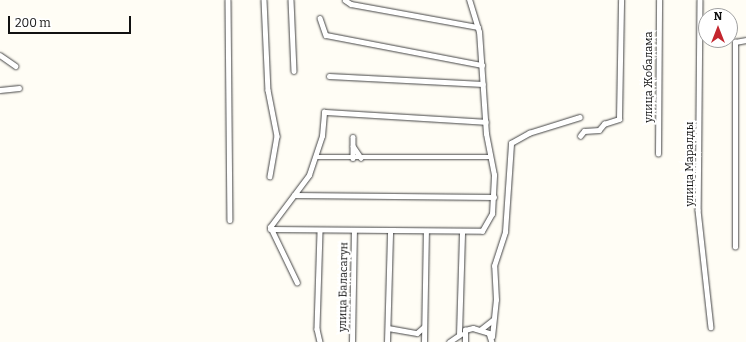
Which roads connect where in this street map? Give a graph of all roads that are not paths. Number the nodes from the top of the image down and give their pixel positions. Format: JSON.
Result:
{"nodes":[{"id":1,"x":228,"y":0,"type":"edge"},
{"id":2,"x":264,"y":0,"type":"edge"},
{"id":3,"x":291,"y":0,"type":"edge"},
{"id":4,"x":345,"y":0,"type":"edge"},
{"id":5,"x":469,"y":0,"type":"edge"},
{"id":6,"x":620,"y":0,"type":"edge"},
{"id":7,"x":659,"y":0,"type":"edge"},
{"id":8,"x":700,"y":0,"type":"edge"},
{"id":9,"x":320,"y":18,"type":"dead end"},
{"id":10,"x":478,"y":26,"type":"junction"},
{"id":11,"x":746,"y":40,"type":"edge"},
{"id":12,"x":0,"y":55,"type":"edge"},
{"id":13,"x":482,"y":65,"type":"junction"},
{"id":14,"x":16,"y":66,"type":"dead end"},
{"id":15,"x":294,"y":71,"type":"dead end"},
{"id":16,"x":329,"y":76,"type":"dead end"},
{"id":17,"x":483,"y":84,"type":"junction"},
{"id":18,"x":19,"y":88,"type":"dead end"},
{"id":19,"x":0,"y":90,"type":"edge"},
{"id":20,"x":580,"y":117,"type":"dead end"},
{"id":21,"x":486,"y":122,"type":"junction"},
{"id":22,"x":580,"y":136,"type":"dead end"},
{"id":23,"x":353,"y":137,"type":"dead end"},
{"id":24,"x":353,"y":145,"type":"junction"},
{"id":25,"x":658,"y":154,"type":"dead end"},
{"id":26,"x":490,"y":157,"type":"junction"},
{"id":27,"x":316,"y":158,"type":"junction"},
{"id":28,"x":353,"y":158,"type":"junction"},
{"id":29,"x":361,"y":158,"type":"junction"},
{"id":30,"x":270,"y":176,"type":"dead end"},
{"id":31,"x":294,"y":196,"type":"junction"},
{"id":32,"x":494,"y":196,"type":"junction"},
{"id":33,"x":230,"y":220,"type":"dead end"},
{"id":34,"x":270,"y":229,"type":"junction"},
{"id":35,"x":320,"y":232,"type":"junction"},
{"id":36,"x":354,"y":232,"type":"junction"},
{"id":37,"x":390,"y":232,"type":"junction"},
{"id":38,"x":426,"y":232,"type":"junction"},
{"id":39,"x":462,"y":233,"type":"junction"},
{"id":40,"x":735,"y":247,"type":"dead end"},
{"id":41,"x":297,"y":283,"type":"dead end"},
{"id":42,"x":493,"y":320,"type":"junction"},
{"id":43,"x":424,"y":326,"type":"junction"},
{"id":44,"x":711,"y":327,"type":"dead end"},
{"id":45,"x":388,"y":328,"type":"junction"},
{"id":46,"x":465,"y":330,"type":"junction"},
{"id":47,"x":480,"y":330,"type":"junction"},
{"id":48,"x":459,"y":335,"type":"junction"},
{"id":49,"x":492,"y":340,"type":"edge"},
{"id":50,"x":320,"y":342,"type":"edge"},
{"id":51,"x":352,"y":342,"type":"edge"},
{"id":52,"x":387,"y":342,"type":"edge"},
{"id":53,"x":424,"y":342,"type":"edge"},
{"id":54,"x":449,"y":342,"type":"edge"},
{"id":55,"x":465,"y":342,"type":"edge"}],
"edges":[{"from":1,"to":33,"type":"street"},
{"from":2,"to":30,"type":"street"},
{"from":3,"to":15,"type":"street"},
{"from":4,"to":10,"type":"street"},
{"from":5,"to":10,"type":"street"},
{"from":6,"to":22,"type":"street"},
{"from":7,"to":25,"type":"street","name":"улица Жобалама"},
{"from":8,"to":44,"type":"street","name":"улица Маралды"},
{"from":9,"to":13,"type":"street"},
{"from":10,"to":13,"type":"street"},
{"from":11,"to":40,"type":"street"},
{"from":12,"to":14,"type":"street"},
{"from":13,"to":17,"type":"street"},
{"from":16,"to":17,"type":"street"},
{"from":17,"to":21,"type":"street"},
{"from":18,"to":19,"type":"street"},
{"from":20,"to":42,"type":"street"},
{"from":21,"to":26,"type":"street"},
{"from":21,"to":27,"type":"street"},
{"from":23,"to":24,"type":"street"},
{"from":24,"to":28,"type":"street"},
{"from":24,"to":29,"type":"street"},
{"from":26,"to":29,"type":"street"},
{"from":26,"to":32,"type":"street"},
{"from":27,"to":28,"type":"street"},
{"from":27,"to":31,"type":"street"},
{"from":28,"to":29,"type":"street"},
{"from":31,"to":32,"type":"street"},
{"from":31,"to":34,"type":"street"},
{"from":32,"to":39,"type":"street"},
{"from":34,"to":35,"type":"street"},
{"from":34,"to":41,"type":"street"},
{"from":35,"to":36,"type":"street"},
{"from":35,"to":50,"type":"street"},
{"from":36,"to":37,"type":"street"},
{"from":36,"to":51,"type":"street","name":"улица Баласагун"},
{"from":37,"to":38,"type":"street"},
{"from":37,"to":45,"type":"street"},
{"from":38,"to":39,"type":"street"},
{"from":38,"to":43,"type":"street"},
{"from":39,"to":48,"type":"street"},
{"from":42,"to":47,"type":"street"},
{"from":42,"to":49,"type":"street"},
{"from":43,"to":45,"type":"street"},
{"from":43,"to":53,"type":"street"},
{"from":45,"to":52,"type":"street"},
{"from":46,"to":47,"type":"street"},
{"from":46,"to":48,"type":"street"},
{"from":46,"to":55,"type":"street"},
{"from":47,"to":49,"type":"street"},
{"from":48,"to":54,"type":"street"}]}
